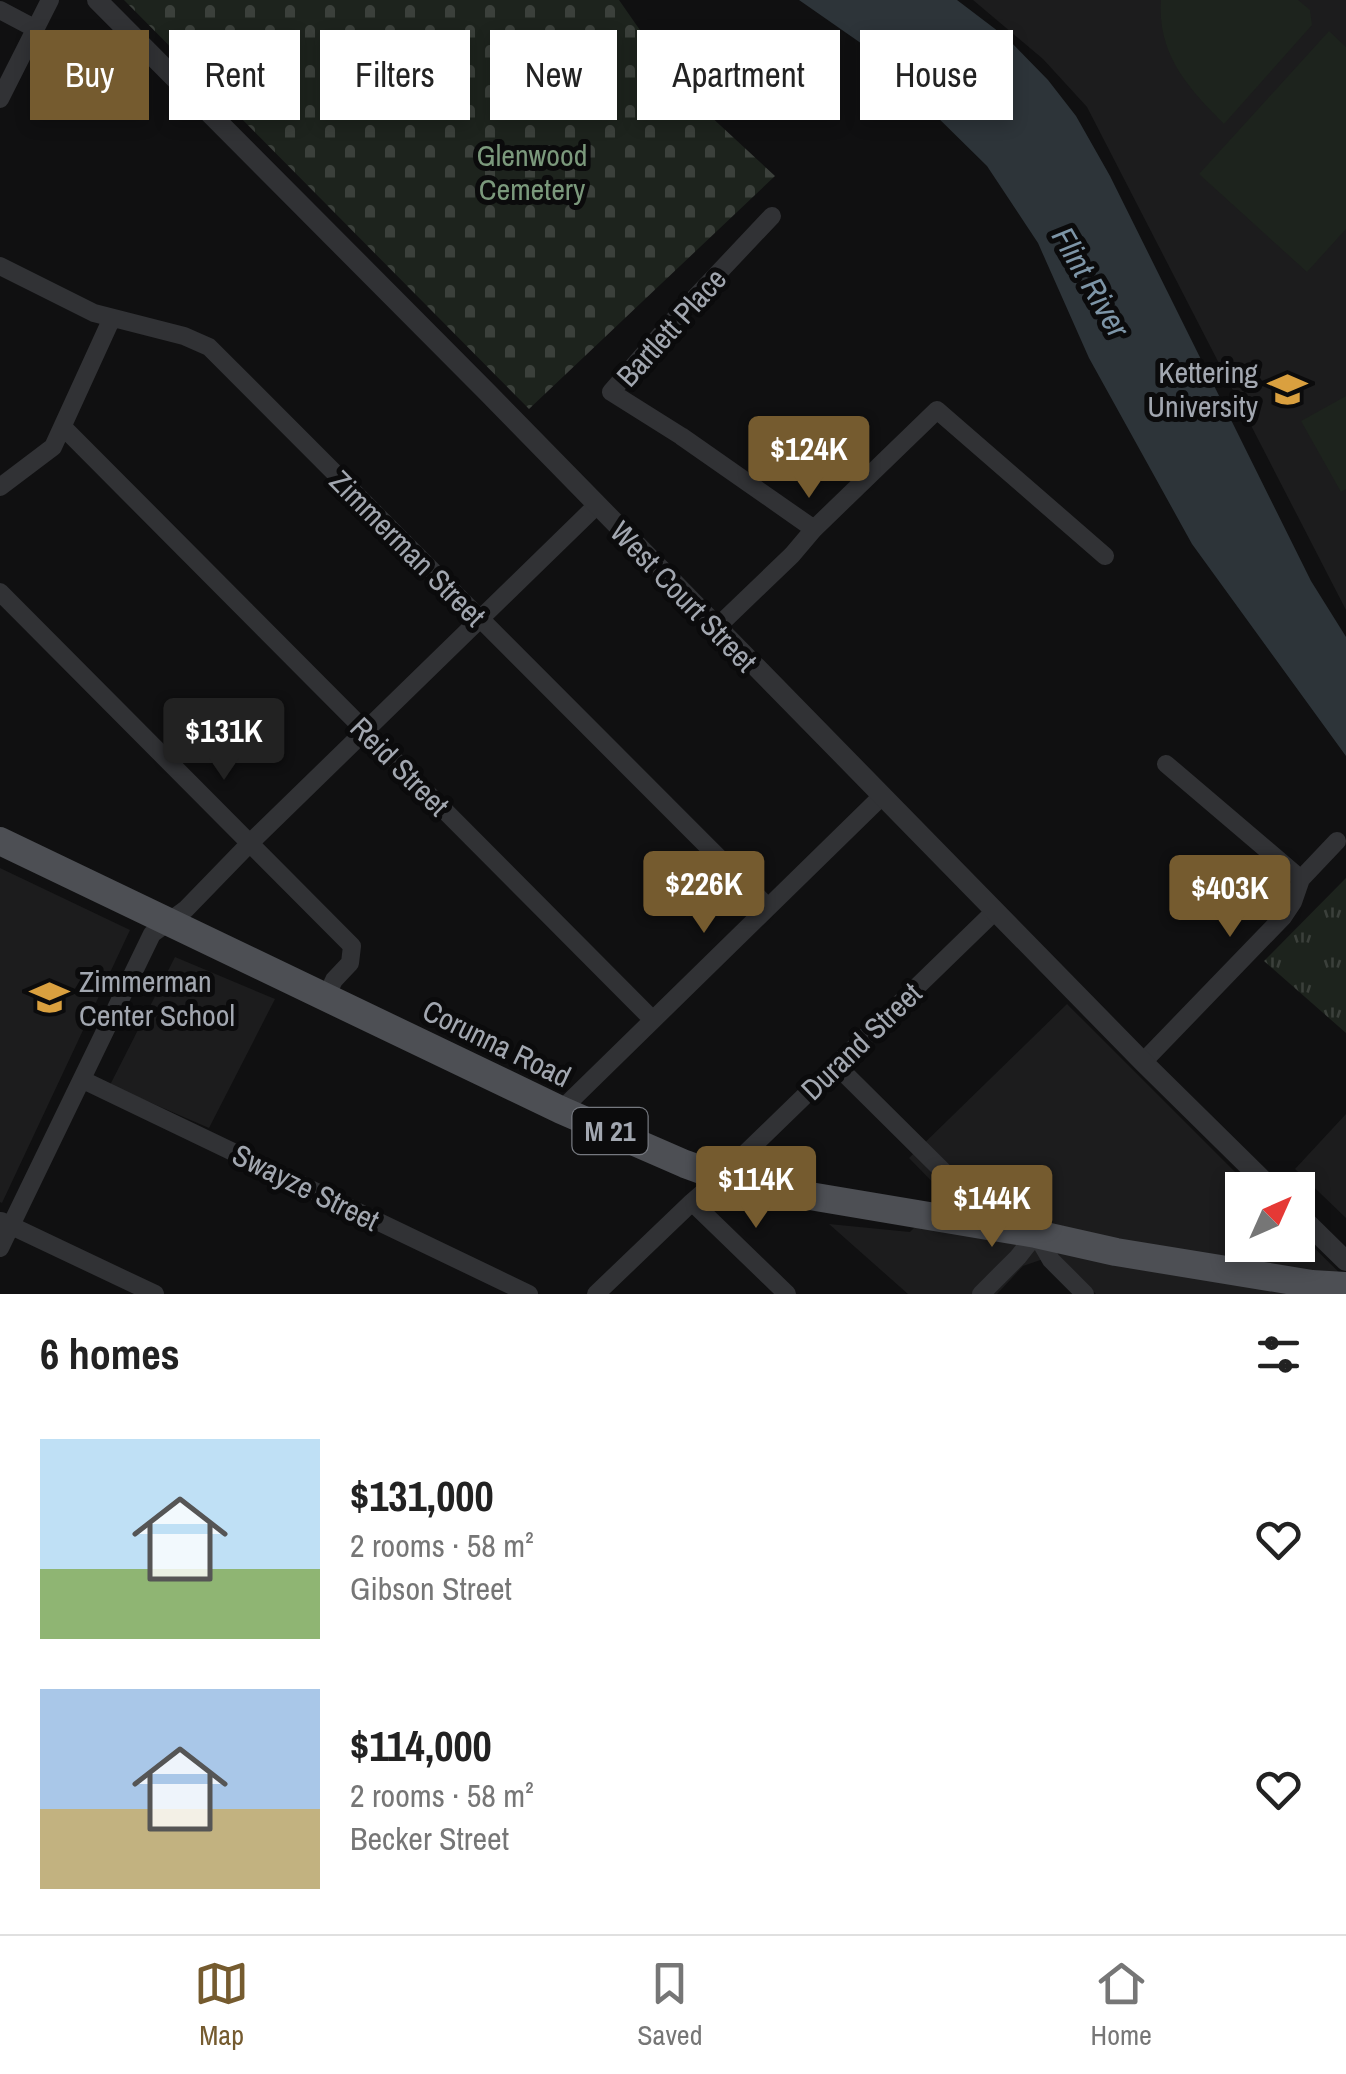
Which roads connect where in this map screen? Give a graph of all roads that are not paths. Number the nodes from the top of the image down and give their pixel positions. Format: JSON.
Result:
{"nodes":[{"id":1,"x":50,"y":0,"type":"edge"},
{"id":2,"x":97,"y":0,"type":"edge"},
{"id":3,"x":0,"y":10,"type":"edge"},
{"id":4,"x":34,"y":28,"type":"junction"},
{"id":5,"x":0,"y":100,"type":"edge"},
{"id":6,"x":772,"y":216,"type":"dead end"},
{"id":7,"x":0,"y":266,"type":"edge"},
{"id":8,"x":112,"y":318,"type":"junction"},
{"id":9,"x":64,"y":426,"type":"junction"},
{"id":10,"x":0,"y":488,"type":"edge"},
{"id":11,"x":596,"y":506,"type":"junction"},
{"id":12,"x":814,"y":528,"type":"junction"},
{"id":13,"x":1105,"y":556,"type":"dead end"},
{"id":14,"x":0,"y":592,"type":"edge"},
{"id":15,"x":480,"y":620,"type":"junction"},
{"id":16,"x":716,"y":628,"type":"junction"},
{"id":17,"x":365,"y":732,"type":"junction"},
{"id":18,"x":1166,"y":764,"type":"dead end"},
{"id":19,"x":882,"y":798,"type":"junction"},
{"id":20,"x":0,"y":841,"type":"edge"},
{"id":21,"x":1338,"y":841,"type":"dead end"},
{"id":22,"x":250,"y":843,"type":"junction"},
{"id":23,"x":1301,"y":878,"type":"junction"},
{"id":24,"x":768,"y":906,"type":"junction"},
{"id":25,"x":994,"y":910,"type":"junction"},
{"id":26,"x":169,"y":922,"type":"junction"},
{"id":27,"x":326,"y":997,"type":"junction"},
{"id":28,"x":652,"y":1020,"type":"junction"},
{"id":29,"x":1142,"y":1062,"type":"junction"},
{"id":30,"x":836,"y":1065,"type":"junction"},
{"id":31,"x":83,"y":1080,"type":"junction"},
{"id":32,"x":561,"y":1110,"type":"junction"},
{"id":33,"x":1255,"y":1172,"type":"edge"},
{"id":34,"x":721,"y":1176,"type":"junction"},
{"id":35,"x":692,"y":1202,"type":"junction"},
{"id":36,"x":6,"y":1223,"type":"edge"},
{"id":37,"x":971,"y":1224,"type":"junction"},
{"id":38,"x":1315,"y":1231,"type":"edge"},
{"id":39,"x":1036,"y":1234,"type":"junction"},
{"id":40,"x":0,"y":1248,"type":"edge"},
{"id":41,"x":1346,"y":1262,"type":"edge"},
{"id":42,"x":1346,"y":1286,"type":"edge"},
{"id":43,"x":154,"y":1294,"type":"edge"},
{"id":44,"x":529,"y":1294,"type":"edge"},
{"id":45,"x":596,"y":1294,"type":"edge"},
{"id":46,"x":787,"y":1294,"type":"edge"},
{"id":47,"x":981,"y":1294,"type":"edge"},
{"id":48,"x":1085,"y":1294,"type":"edge"}],
"edges":[{"from":1,"to":4,"type":"street"},
{"from":2,"to":11,"type":"street","name":"West Court Street"},
{"from":3,"to":4,"type":"street"},
{"from":4,"to":5,"type":"street"},
{"from":6,"to":12,"type":"street","name":"Bartlett Place"},
{"from":7,"to":8,"type":"street","name":"Zimmerman Street"},
{"from":8,"to":9,"type":"street"},
{"from":8,"to":15,"type":"street","name":"Zimmerman Street"},
{"from":9,"to":10,"type":"street"},
{"from":9,"to":17,"type":"street","name":"Reid Street"},
{"from":11,"to":15,"type":"street"},
{"from":11,"to":16,"type":"street","name":"West Court Street"},
{"from":12,"to":13,"type":"street"},
{"from":12,"to":16,"type":"street"},
{"from":14,"to":22,"type":"street"},
{"from":15,"to":17,"type":"street"},
{"from":15,"to":24,"type":"street","name":"Zimmerman Street"},
{"from":16,"to":19,"type":"street","name":"West Court Street"},
{"from":17,"to":22,"type":"street"},
{"from":17,"to":28,"type":"street","name":"Reid Street"},
{"from":18,"to":23,"type":"street"},
{"from":19,"to":24,"type":"street"},
{"from":19,"to":25,"type":"street","name":"West Court Street"},
{"from":20,"to":26,"type":"main road","name":"Corunna Road","number":"M 21"},
{"from":21,"to":23,"type":"street"},
{"from":22,"to":26,"type":"street"},
{"from":22,"to":27,"type":"street"},
{"from":23,"to":29,"type":"street"},
{"from":24,"to":28,"type":"street"},
{"from":25,"to":29,"type":"street","name":"West Court Street"},
{"from":25,"to":30,"type":"street","name":"Durand Street"},
{"from":26,"to":27,"type":"main road","name":"Corunna Road","number":"M 21"},
{"from":26,"to":31,"type":"street"},
{"from":27,"to":32,"type":"main road","name":"Corunna Road","number":"M 21"},
{"from":28,"to":32,"type":"street"},
{"from":29,"to":33,"type":"street","name":"West Court Street"},
{"from":30,"to":34,"type":"street","name":"Durand Street"},
{"from":30,"to":37,"type":"street"},
{"from":31,"to":36,"type":"street"},
{"from":31,"to":44,"type":"street","name":"Swayze Street"},
{"from":32,"to":34,"type":"main road","name":"Corunna Road","number":"M 21"},
{"from":34,"to":35,"type":"street","name":"Durand Street"},
{"from":34,"to":37,"type":"main road","name":"Corunna Road","number":"M 21"},
{"from":35,"to":45,"type":"street","name":"Durand Street"},
{"from":35,"to":46,"type":"street"},
{"from":36,"to":40,"type":"street"},
{"from":36,"to":43,"type":"street"},
{"from":37,"to":39,"type":"main road","name":"Corunna Road","number":"M 21"},
{"from":38,"to":41,"type":"street"},
{"from":39,"to":42,"type":"main road","name":"Corunna Road","number":"M 21"},
{"from":39,"to":47,"type":"street"},
{"from":39,"to":48,"type":"street"}]}
